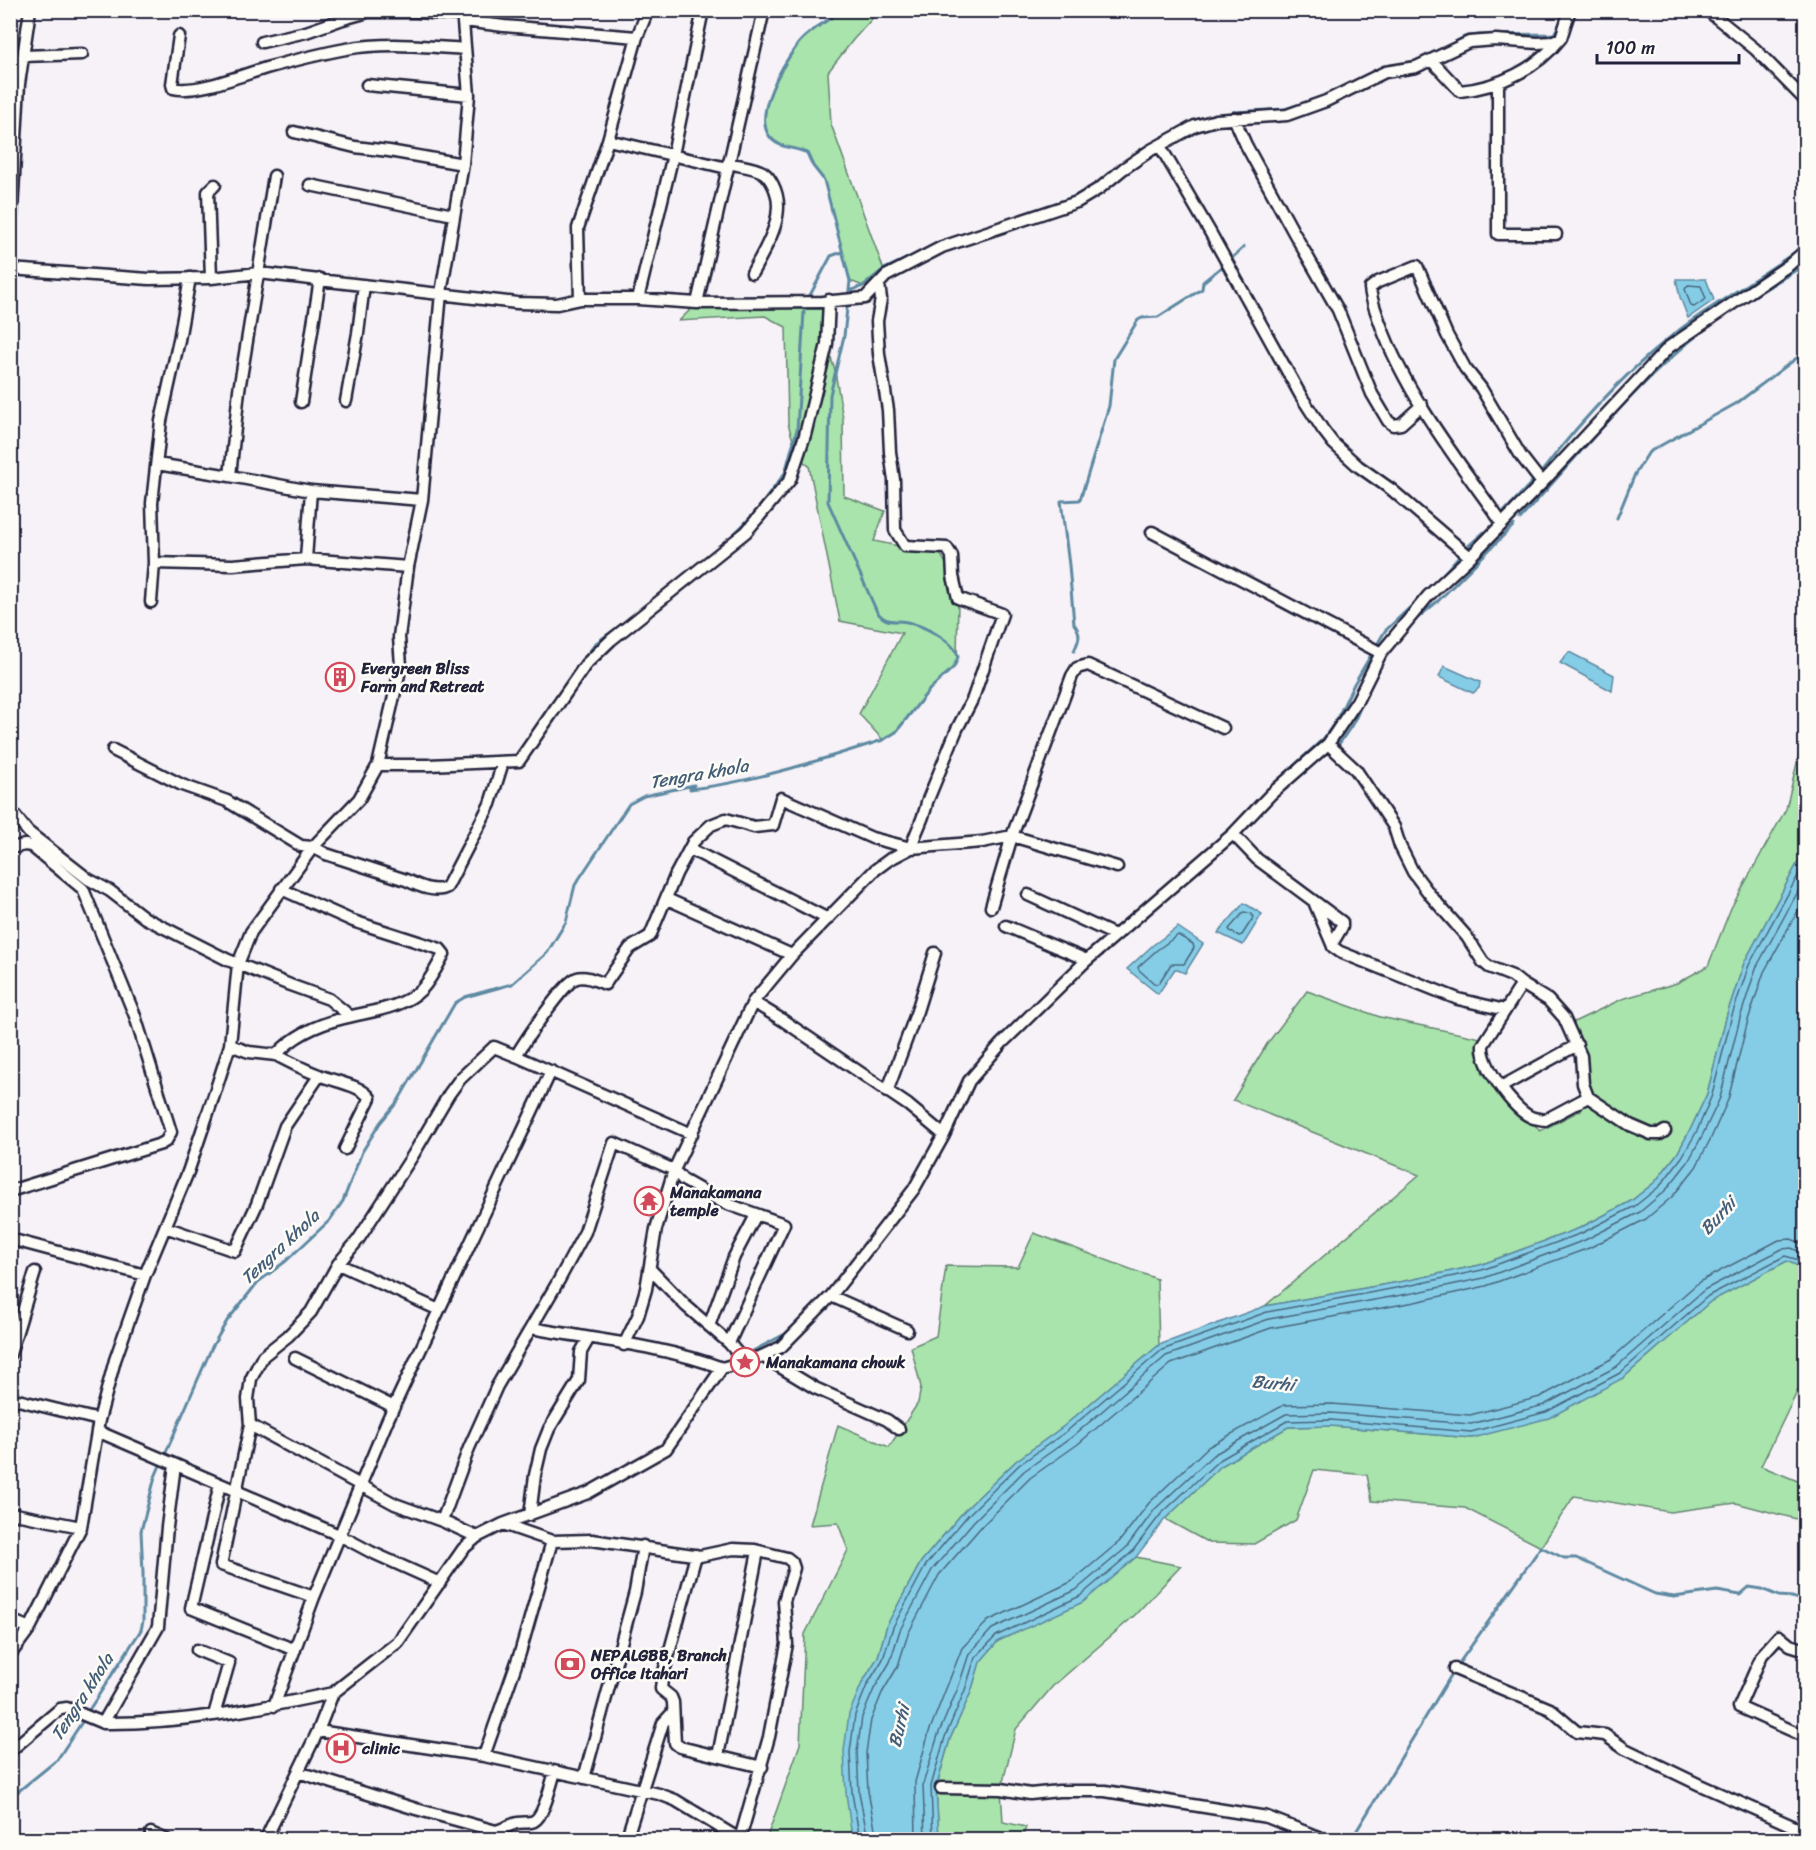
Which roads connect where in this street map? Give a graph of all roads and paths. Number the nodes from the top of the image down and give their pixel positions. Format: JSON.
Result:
{"nodes":[{"id":1,"x":30,"y":10,"type":"edge"},
{"id":2,"x":648,"y":10,"type":"edge"},
{"id":3,"x":703,"y":10,"type":"edge"},
{"id":4,"x":764,"y":10,"type":"edge"},
{"id":5,"x":1570,"y":10,"type":"edge"},
{"id":6,"x":1707,"y":10,"type":"edge"},
{"id":7,"x":463,"y":15,"type":"edge"},
{"id":8,"x":179,"y":36,"type":"dead end"},
{"id":9,"x":637,"y":37,"type":"junction"},
{"id":10,"x":1561,"y":38,"type":"junction"},
{"id":11,"x":262,"y":42,"type":"dead end"},
{"id":12,"x":465,"y":49,"type":"junction"},
{"id":13,"x":81,"y":54,"type":"dead end"},
{"id":14,"x":23,"y":56,"type":"junction"},
{"id":15,"x":1432,"y":61,"type":"junction"},
{"id":16,"x":1498,"y":83,"type":"junction"},
{"id":17,"x":368,"y":85,"type":"dead end"},
{"id":18,"x":469,"y":96,"type":"junction"},
{"id":19,"x":1806,"y":101,"type":"edge"},
{"id":20,"x":1234,"y":118,"type":"junction"},
{"id":21,"x":294,"y":132,"type":"dead end"},
{"id":22,"x":608,"y":141,"type":"junction"},
{"id":23,"x":1160,"y":146,"type":"junction"},
{"id":24,"x":672,"y":155,"type":"junction"},
{"id":25,"x":12,"y":164,"type":"edge"},
{"id":26,"x":463,"y":164,"type":"junction"},
{"id":27,"x":727,"y":166,"type":"junction"},
{"id":28,"x":274,"y":176,"type":"dead end"},
{"id":29,"x":215,"y":184,"type":"dead end"},
{"id":30,"x":310,"y":185,"type":"dead end"},
{"id":31,"x":453,"y":215,"type":"junction"},
{"id":32,"x":1556,"y":234,"type":"dead end"},
{"id":33,"x":10,"y":248,"type":"edge"},
{"id":34,"x":1806,"y":250,"type":"edge"},
{"id":35,"x":10,"y":269,"type":"edge"},
{"id":36,"x":259,"y":273,"type":"junction"},
{"id":37,"x":752,"y":273,"type":"dead end"},
{"id":38,"x":190,"y":278,"type":"junction"},
{"id":39,"x":211,"y":278,"type":"junction"},
{"id":40,"x":321,"y":279,"type":"junction"},
{"id":41,"x":879,"y":284,"type":"junction"},
{"id":42,"x":364,"y":285,"type":"junction"},
{"id":43,"x":441,"y":293,"type":"junction"},
{"id":44,"x":638,"y":298,"type":"junction"},
{"id":45,"x":580,"y":299,"type":"junction"},
{"id":46,"x":829,"y":300,"type":"junction"},
{"id":47,"x":697,"y":303,"type":"junction"},
{"id":48,"x":346,"y":401,"type":"dead end"},
{"id":49,"x":301,"y":402,"type":"dead end"},
{"id":50,"x":1422,"y":405,"type":"junction"},
{"id":51,"x":157,"y":464,"type":"junction"},
{"id":52,"x":230,"y":476,"type":"junction"},
{"id":53,"x":1542,"y":483,"type":"junction"},
{"id":54,"x":311,"y":491,"type":"junction"},
{"id":55,"x":423,"y":500,"type":"junction"},
{"id":56,"x":1502,"y":523,"type":"junction"},
{"id":57,"x":1152,"y":532,"type":"dead end"},
{"id":58,"x":1470,"y":556,"type":"junction"},
{"id":59,"x":306,"y":559,"type":"junction"},
{"id":60,"x":153,"y":563,"type":"junction"},
{"id":61,"x":408,"y":567,"type":"junction"},
{"id":62,"x":151,"y":602,"type":"dead end"},
{"id":63,"x":1377,"y":650,"type":"junction"},
{"id":64,"x":1223,"y":728,"type":"dead end"},
{"id":65,"x":1328,"y":744,"type":"junction"},
{"id":66,"x":113,"y":750,"type":"dead end"},
{"id":67,"x":503,"y":762,"type":"junction"},
{"id":68,"x":378,"y":765,"type":"junction"},
{"id":69,"x":10,"y":809,"type":"edge"},
{"id":70,"x":1233,"y":834,"type":"junction"},
{"id":71,"x":1012,"y":836,"type":"junction"},
{"id":72,"x":313,"y":847,"type":"junction"},
{"id":73,"x":10,"y":848,"type":"edge"},
{"id":74,"x":911,"y":848,"type":"junction"},
{"id":75,"x":690,"y":849,"type":"junction"},
{"id":76,"x":1117,"y":867,"type":"dead end"},
{"id":77,"x":281,"y":890,"type":"junction"},
{"id":78,"x":1028,"y":895,"type":"dead end"},
{"id":79,"x":667,"y":899,"type":"junction"},
{"id":80,"x":1315,"y":904,"type":"junction"},
{"id":81,"x":990,"y":907,"type":"dead end"},
{"id":82,"x":828,"y":920,"type":"junction"},
{"id":83,"x":1006,"y":926,"type":"dead end"},
{"id":84,"x":1115,"y":935,"type":"junction"},
{"id":85,"x":1332,"y":944,"type":"junction"},
{"id":86,"x":935,"y":953,"type":"dead end"},
{"id":87,"x":792,"y":955,"type":"junction"},
{"id":88,"x":1087,"y":960,"type":"junction"},
{"id":89,"x":238,"y":964,"type":"junction"},
{"id":90,"x":1522,"y":984,"type":"junction"},
{"id":91,"x":753,"y":1002,"type":"junction"},
{"id":92,"x":1505,"y":1010,"type":"junction"},
{"id":93,"x":350,"y":1016,"type":"junction"},
{"id":94,"x":230,"y":1044,"type":"junction"},
{"id":95,"x":1577,"y":1045,"type":"junction"},
{"id":96,"x":276,"y":1055,"type":"junction"},
{"id":97,"x":516,"y":1056,"type":"junction"},
{"id":98,"x":551,"y":1071,"type":"junction"},
{"id":99,"x":319,"y":1076,"type":"junction"},
{"id":100,"x":1501,"y":1088,"type":"junction"},
{"id":101,"x":887,"y":1092,"type":"junction"},
{"id":102,"x":1588,"y":1097,"type":"junction"},
{"id":103,"x":1665,"y":1131,"type":"dead end"},
{"id":104,"x":692,"y":1134,"type":"junction"},
{"id":105,"x":944,"y":1134,"type":"junction"},
{"id":106,"x":345,"y":1149,"type":"dead end"},
{"id":107,"x":674,"y":1170,"type":"junction"},
{"id":108,"x":10,"y":1191,"type":"edge"},
{"id":109,"x":756,"y":1215,"type":"junction"},
{"id":110,"x":165,"y":1227,"type":"junction"},
{"id":111,"x":10,"y":1239,"type":"edge"},
{"id":112,"x":338,"y":1264,"type":"junction"},
{"id":113,"x":650,"y":1269,"type":"junction"},
{"id":114,"x":35,"y":1272,"type":"dead end"},
{"id":115,"x":145,"y":1275,"type":"junction"},
{"id":116,"x":831,"y":1296,"type":"junction"},
{"id":117,"x":439,"y":1310,"type":"junction"},
{"id":118,"x":709,"y":1326,"type":"junction"},
{"id":119,"x":531,"y":1328,"type":"junction"},
{"id":120,"x":907,"y":1330,"type":"dead end"},
{"id":121,"x":589,"y":1338,"type":"junction"},
{"id":122,"x":729,"y":1343,"type":"junction"},
{"id":123,"x":624,"y":1344,"type":"junction"},
{"id":124,"x":10,"y":1354,"type":"edge"},
{"id":125,"x":762,"y":1356,"type":"junction"},
{"id":126,"x":295,"y":1358,"type":"dead end"},
{"id":127,"x":745,"y":1362,"type":"junction"},
{"id":128,"x":722,"y":1368,"type":"junction"},
{"id":129,"x":10,"y":1398,"type":"edge"},
{"id":130,"x":394,"y":1407,"type":"junction"},
{"id":131,"x":250,"y":1425,"type":"junction"},
{"id":132,"x":98,"y":1426,"type":"junction"},
{"id":133,"x":899,"y":1429,"type":"dead end"},
{"id":134,"x":176,"y":1466,"type":"junction"},
{"id":135,"x":220,"y":1484,"type":"junction"},
{"id":136,"x":359,"y":1486,"type":"junction"},
{"id":137,"x":237,"y":1492,"type":"junction"},
{"id":138,"x":10,"y":1513,"type":"edge"},
{"id":139,"x":530,"y":1515,"type":"junction"},
{"id":140,"x":442,"y":1521,"type":"junction"},
{"id":141,"x":503,"y":1524,"type":"junction"},
{"id":142,"x":81,"y":1527,"type":"junction"},
{"id":143,"x":339,"y":1535,"type":"junction"},
{"id":144,"x":477,"y":1537,"type":"junction"},
{"id":145,"x":552,"y":1541,"type":"junction"},
{"id":146,"x":643,"y":1546,"type":"junction"},
{"id":147,"x":758,"y":1551,"type":"junction"},
{"id":148,"x":696,"y":1555,"type":"junction"},
{"id":149,"x":440,"y":1583,"type":"junction"},
{"id":150,"x":314,"y":1597,"type":"junction"},
{"id":151,"x":10,"y":1620,"type":"edge"},
{"id":152,"x":30,"y":1628,"type":"junction"},
{"id":153,"x":197,"y":1650,"type":"dead end"},
{"id":154,"x":295,"y":1650,"type":"junction"},
{"id":155,"x":1806,"y":1650,"type":"edge"},
{"id":156,"x":10,"y":1655,"type":"edge"},
{"id":157,"x":1455,"y":1669,"type":"dead end"},
{"id":158,"x":333,"y":1693,"type":"junction"},
{"id":159,"x":274,"y":1706,"type":"junction"},
{"id":160,"x":673,"y":1712,"type":"junction"},
{"id":161,"x":214,"y":1714,"type":"junction"},
{"id":162,"x":99,"y":1722,"type":"junction"},
{"id":163,"x":318,"y":1731,"type":"junction"},
{"id":164,"x":1806,"y":1737,"type":"edge"},
{"id":165,"x":10,"y":1751,"type":"edge"},
{"id":166,"x":484,"y":1756,"type":"junction"},
{"id":167,"x":718,"y":1756,"type":"junction"},
{"id":168,"x":762,"y":1767,"type":"junction"},
{"id":169,"x":298,"y":1772,"type":"junction"},
{"id":170,"x":555,"y":1772,"type":"junction"},
{"id":171,"x":584,"y":1778,"type":"junction"},
{"id":172,"x":941,"y":1788,"type":"dead end"},
{"id":173,"x":642,"y":1792,"type":"junction"},
{"id":174,"x":1806,"y":1832,"type":"edge"},
{"id":175,"x":151,"y":1833,"type":"dead end"},
{"id":176,"x":167,"y":1839,"type":"edge"},
{"id":177,"x":265,"y":1839,"type":"edge"},
{"id":178,"x":626,"y":1839,"type":"edge"},
{"id":179,"x":740,"y":1839,"type":"edge"},
{"id":180,"x":1326,"y":1839,"type":"edge"}],
"edges":[{"from":1,"to":14,"type":"street"},
{"from":2,"to":9,"type":"street"},
{"from":3,"to":24,"type":"street"},
{"from":4,"to":27,"type":"street"},
{"from":5,"to":10,"type":"street"},
{"from":6,"to":19,"type":"street"},
{"from":7,"to":9,"type":"street"},
{"from":7,"to":11,"type":"street"},
{"from":7,"to":12,"type":"street"},
{"from":8,"to":12,"type":"street"},
{"from":9,"to":22,"type":"street"},
{"from":10,"to":15,"type":"street"},
{"from":10,"to":16,"type":"street"},
{"from":12,"to":18,"type":"street"},
{"from":13,"to":14,"type":"street"},
{"from":14,"to":25,"type":"street"},
{"from":15,"to":16,"type":"street"},
{"from":15,"to":20,"type":"street"},
{"from":16,"to":32,"type":"street"},
{"from":17,"to":18,"type":"street"},
{"from":18,"to":26,"type":"street"},
{"from":20,"to":23,"type":"street"},
{"from":20,"to":50,"type":"street"},
{"from":21,"to":26,"type":"street"},
{"from":22,"to":24,"type":"street"},
{"from":22,"to":45,"type":"street"},
{"from":23,"to":41,"type":"street"},
{"from":23,"to":58,"type":"street"},
{"from":24,"to":27,"type":"street"},
{"from":24,"to":44,"type":"street"},
{"from":25,"to":33,"type":"street"},
{"from":26,"to":31,"type":"street"},
{"from":27,"to":37,"type":"street"},
{"from":27,"to":47,"type":"street"},
{"from":28,"to":36,"type":"street"},
{"from":29,"to":39,"type":"street"},
{"from":30,"to":31,"type":"street"},
{"from":31,"to":43,"type":"street"},
{"from":34,"to":53,"type":"street"},
{"from":35,"to":38,"type":"street"},
{"from":36,"to":39,"type":"street"},
{"from":36,"to":40,"type":"street"},
{"from":36,"to":52,"type":"street"},
{"from":38,"to":39,"type":"street"},
{"from":38,"to":51,"type":"street"},
{"from":40,"to":42,"type":"street"},
{"from":40,"to":49,"type":"street"},
{"from":41,"to":46,"type":"street"},
{"from":41,"to":74,"type":"street"},
{"from":42,"to":43,"type":"street"},
{"from":42,"to":48,"type":"street"},
{"from":43,"to":45,"type":"street"},
{"from":43,"to":55,"type":"street"},
{"from":44,"to":45,"type":"street"},
{"from":44,"to":47,"type":"street"},
{"from":46,"to":47,"type":"street"},
{"from":46,"to":67,"type":"street"},
{"from":50,"to":53,"type":"street"},
{"from":50,"to":56,"type":"street"},
{"from":51,"to":52,"type":"street"},
{"from":51,"to":60,"type":"street"},
{"from":52,"to":54,"type":"street"},
{"from":53,"to":56,"type":"street"},
{"from":54,"to":55,"type":"street"},
{"from":54,"to":59,"type":"street"},
{"from":55,"to":61,"type":"street"},
{"from":56,"to":58,"type":"street"},
{"from":57,"to":63,"type":"street"},
{"from":58,"to":63,"type":"street"},
{"from":59,"to":60,"type":"street"},
{"from":59,"to":61,"type":"street"},
{"from":60,"to":62,"type":"street"},
{"from":61,"to":68,"type":"street"},
{"from":63,"to":65,"type":"street"},
{"from":64,"to":71,"type":"street"},
{"from":65,"to":70,"type":"street"},
{"from":65,"to":90,"type":"street"},
{"from":66,"to":72,"type":"street"},
{"from":67,"to":68,"type":"street"},
{"from":67,"to":72,"type":"street"},
{"from":68,"to":72,"type":"street"},
{"from":69,"to":89,"type":"street"},
{"from":70,"to":80,"type":"street"},
{"from":70,"to":84,"type":"street"},
{"from":71,"to":74,"type":"street"},
{"from":71,"to":76,"type":"street"},
{"from":71,"to":81,"type":"street"},
{"from":72,"to":77,"type":"street"},
{"from":73,"to":108,"type":"street"},
{"from":74,"to":75,"type":"street"},
{"from":74,"to":82,"type":"street"},
{"from":75,"to":79,"type":"street"},
{"from":75,"to":82,"type":"street"},
{"from":77,"to":89,"type":"street"},
{"from":77,"to":93,"type":"street"},
{"from":78,"to":84,"type":"street"},
{"from":79,"to":87,"type":"street"},
{"from":79,"to":97,"type":"street"},
{"from":80,"to":85,"type":"street"},
{"from":80,"to":85,"type":"street"},
{"from":82,"to":87,"type":"street"},
{"from":83,"to":88,"type":"street"},
{"from":84,"to":88,"type":"street"},
{"from":85,"to":92,"type":"street"},
{"from":86,"to":101,"type":"street"},
{"from":87,"to":91,"type":"street"},
{"from":88,"to":105,"type":"street"},
{"from":89,"to":93,"type":"street"},
{"from":89,"to":94,"type":"street"},
{"from":90,"to":92,"type":"street"},
{"from":90,"to":95,"type":"street"},
{"from":91,"to":101,"type":"street"},
{"from":91,"to":104,"type":"street"},
{"from":92,"to":100,"type":"street"},
{"from":93,"to":96,"type":"street"},
{"from":94,"to":96,"type":"street"},
{"from":94,"to":110,"type":"street"},
{"from":95,"to":100,"type":"street"},
{"from":95,"to":102,"type":"street"},
{"from":96,"to":99,"type":"street"},
{"from":97,"to":98,"type":"street"},
{"from":97,"to":112,"type":"street"},
{"from":98,"to":104,"type":"street"},
{"from":98,"to":117,"type":"street"},
{"from":99,"to":106,"type":"street"},
{"from":99,"to":110,"type":"street"},
{"from":100,"to":102,"type":"street"},
{"from":101,"to":105,"type":"street"},
{"from":102,"to":103,"type":"street"},
{"from":104,"to":107,"type":"street"},
{"from":105,"to":116,"type":"street"},
{"from":107,"to":109,"type":"street"},
{"from":107,"to":113,"type":"street"},
{"from":107,"to":119,"type":"street"},
{"from":109,"to":118,"type":"street"},
{"from":109,"to":122,"type":"street"},
{"from":110,"to":115,"type":"street"},
{"from":111,"to":115,"type":"street"},
{"from":112,"to":117,"type":"street"},
{"from":112,"to":131,"type":"street"},
{"from":113,"to":118,"type":"street"},
{"from":113,"to":123,"type":"street"},
{"from":114,"to":124,"type":"street"},
{"from":115,"to":132,"type":"street"},
{"from":116,"to":120,"type":"street"},
{"from":116,"to":125,"type":"street"},
{"from":117,"to":130,"type":"street"},
{"from":118,"to":122,"type":"street"},
{"from":119,"to":121,"type":"street"},
{"from":119,"to":140,"type":"street"},
{"from":121,"to":123,"type":"street"},
{"from":121,"to":139,"type":"street"},
{"from":122,"to":127,"type":"street"},
{"from":123,"to":128,"type":"street"},
{"from":125,"to":127,"type":"street"},
{"from":125,"to":133,"type":"street"},
{"from":126,"to":130,"type":"street"},
{"from":127,"to":128,"type":"street"},
{"from":128,"to":139,"type":"street"},
{"from":129,"to":132,"type":"street"},
{"from":130,"to":136,"type":"street"},
{"from":131,"to":136,"type":"street"},
{"from":131,"to":137,"type":"street"},
{"from":132,"to":134,"type":"street"},
{"from":132,"to":142,"type":"street"},
{"from":134,"to":135,"type":"street"},
{"from":134,"to":162,"type":"street"},
{"from":135,"to":137,"type":"street"},
{"from":135,"to":154,"type":"street"},
{"from":136,"to":140,"type":"street"},
{"from":136,"to":143,"type":"street"},
{"from":137,"to":143,"type":"street"},
{"from":137,"to":150,"type":"street"},
{"from":138,"to":142,"type":"street"},
{"from":139,"to":141,"type":"street"},
{"from":140,"to":144,"type":"street"},
{"from":141,"to":144,"type":"street"},
{"from":141,"to":145,"type":"street"},
{"from":142,"to":152,"type":"street"},
{"from":143,"to":149,"type":"street"},
{"from":143,"to":150,"type":"street"},
{"from":144,"to":149,"type":"street"},
{"from":145,"to":146,"type":"street"},
{"from":145,"to":166,"type":"street"},
{"from":146,"to":148,"type":"street"},
{"from":146,"to":171,"type":"street"},
{"from":147,"to":148,"type":"street"},
{"from":147,"to":167,"type":"street"},
{"from":147,"to":168,"type":"street"},
{"from":148,"to":160,"type":"street"},
{"from":149,"to":158,"type":"street"},
{"from":150,"to":154,"type":"street"},
{"from":151,"to":152,"type":"street"},
{"from":152,"to":156,"type":"street"},
{"from":153,"to":161,"type":"street"},
{"from":154,"to":159,"type":"street"},
{"from":155,"to":164,"type":"street"},
{"from":157,"to":174,"type":"street"},
{"from":158,"to":159,"type":"street"},
{"from":158,"to":163,"type":"street"},
{"from":159,"to":161,"type":"street"},
{"from":160,"to":167,"type":"street"},
{"from":160,"to":173,"type":"street"},
{"from":161,"to":162,"type":"street"},
{"from":162,"to":165,"type":"street"},
{"from":163,"to":166,"type":"street"},
{"from":163,"to":169,"type":"street"},
{"from":166,"to":170,"type":"street"},
{"from":167,"to":168,"type":"street"},
{"from":168,"to":179,"type":"street"},
{"from":169,"to":170,"type":"street"},
{"from":169,"to":177,"type":"street"},
{"from":170,"to":171,"type":"street"},
{"from":171,"to":173,"type":"street"},
{"from":172,"to":180,"type":"street"},
{"from":173,"to":178,"type":"street"},
{"from":173,"to":179,"type":"street"},
{"from":175,"to":176,"type":"street"}]}
